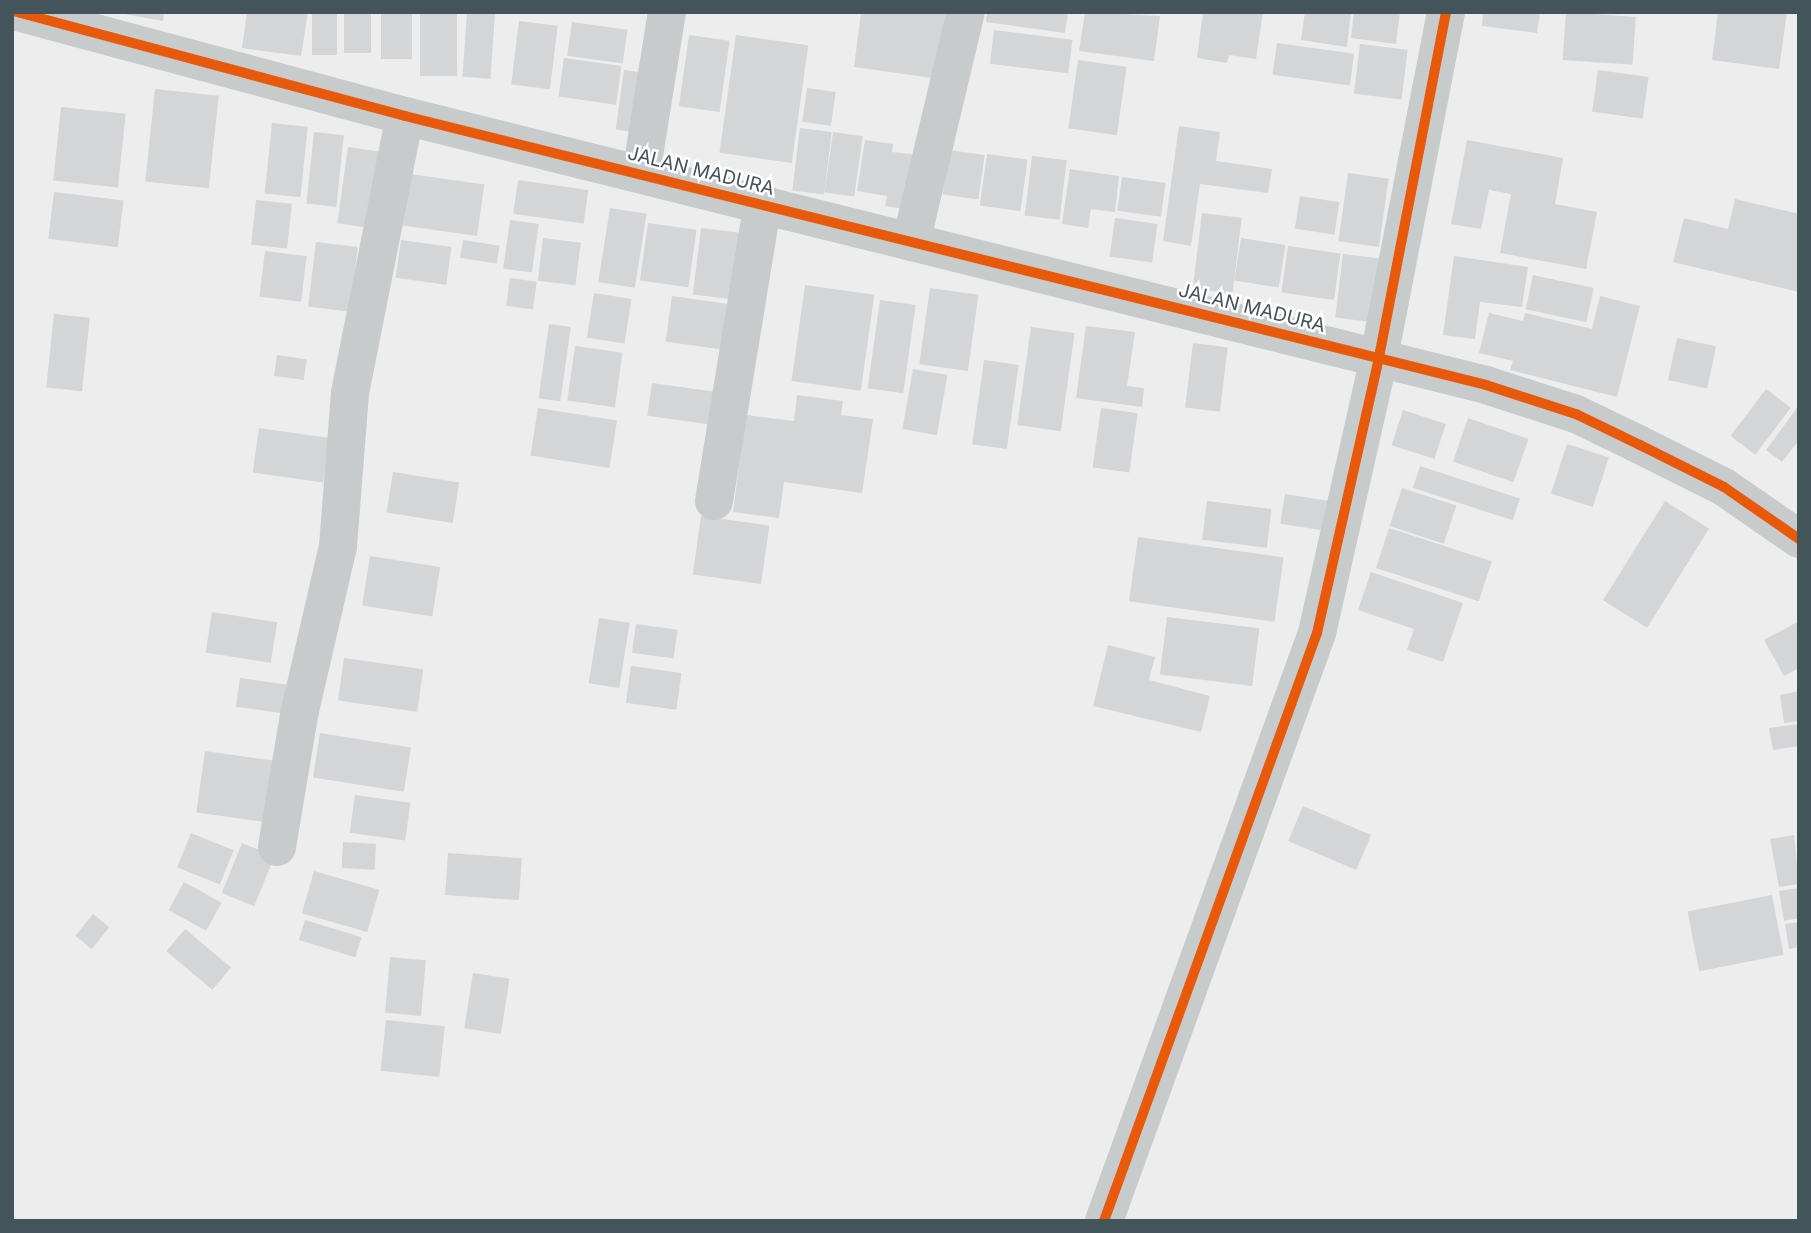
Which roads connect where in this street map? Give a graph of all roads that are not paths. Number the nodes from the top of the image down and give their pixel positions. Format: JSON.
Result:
{"nodes":[{"id":1,"x":17,"y":12,"type":"edge"},
{"id":2,"x":667,"y":12,"type":"edge"},
{"id":3,"x":965,"y":12,"type":"edge"},
{"id":4,"x":1446,"y":12,"type":"edge"},
{"id":5,"x":405,"y":116,"type":"junction"},
{"id":6,"x":641,"y":174,"type":"junction"},
{"id":7,"x":763,"y":203,"type":"junction"},
{"id":8,"x":911,"y":242,"type":"junction"},
{"id":9,"x":1379,"y":357,"type":"junction"},
{"id":10,"x":714,"y":501,"type":"dead end"},
{"id":11,"x":1799,"y":540,"type":"edge"},
{"id":12,"x":277,"y":846,"type":"dead end"},
{"id":13,"x":1104,"y":1221,"type":"edge"}],
"edges":[{"from":1,"to":5,"type":"street","name":"JALAN MADURA"},
{"from":2,"to":6,"type":"street"},
{"from":3,"to":8,"type":"street"},
{"from":4,"to":9,"type":"street"},
{"from":5,"to":6,"type":"street","name":"JALAN MADURA"},
{"from":5,"to":12,"type":"street"},
{"from":6,"to":7,"type":"street","name":"JALAN MADURA"},
{"from":7,"to":8,"type":"street","name":"JALAN MADURA"},
{"from":7,"to":10,"type":"street"},
{"from":8,"to":9,"type":"street","name":"JALAN MADURA"},
{"from":9,"to":11,"type":"street","name":"JALAN MADURA"},
{"from":9,"to":13,"type":"street"}]}
